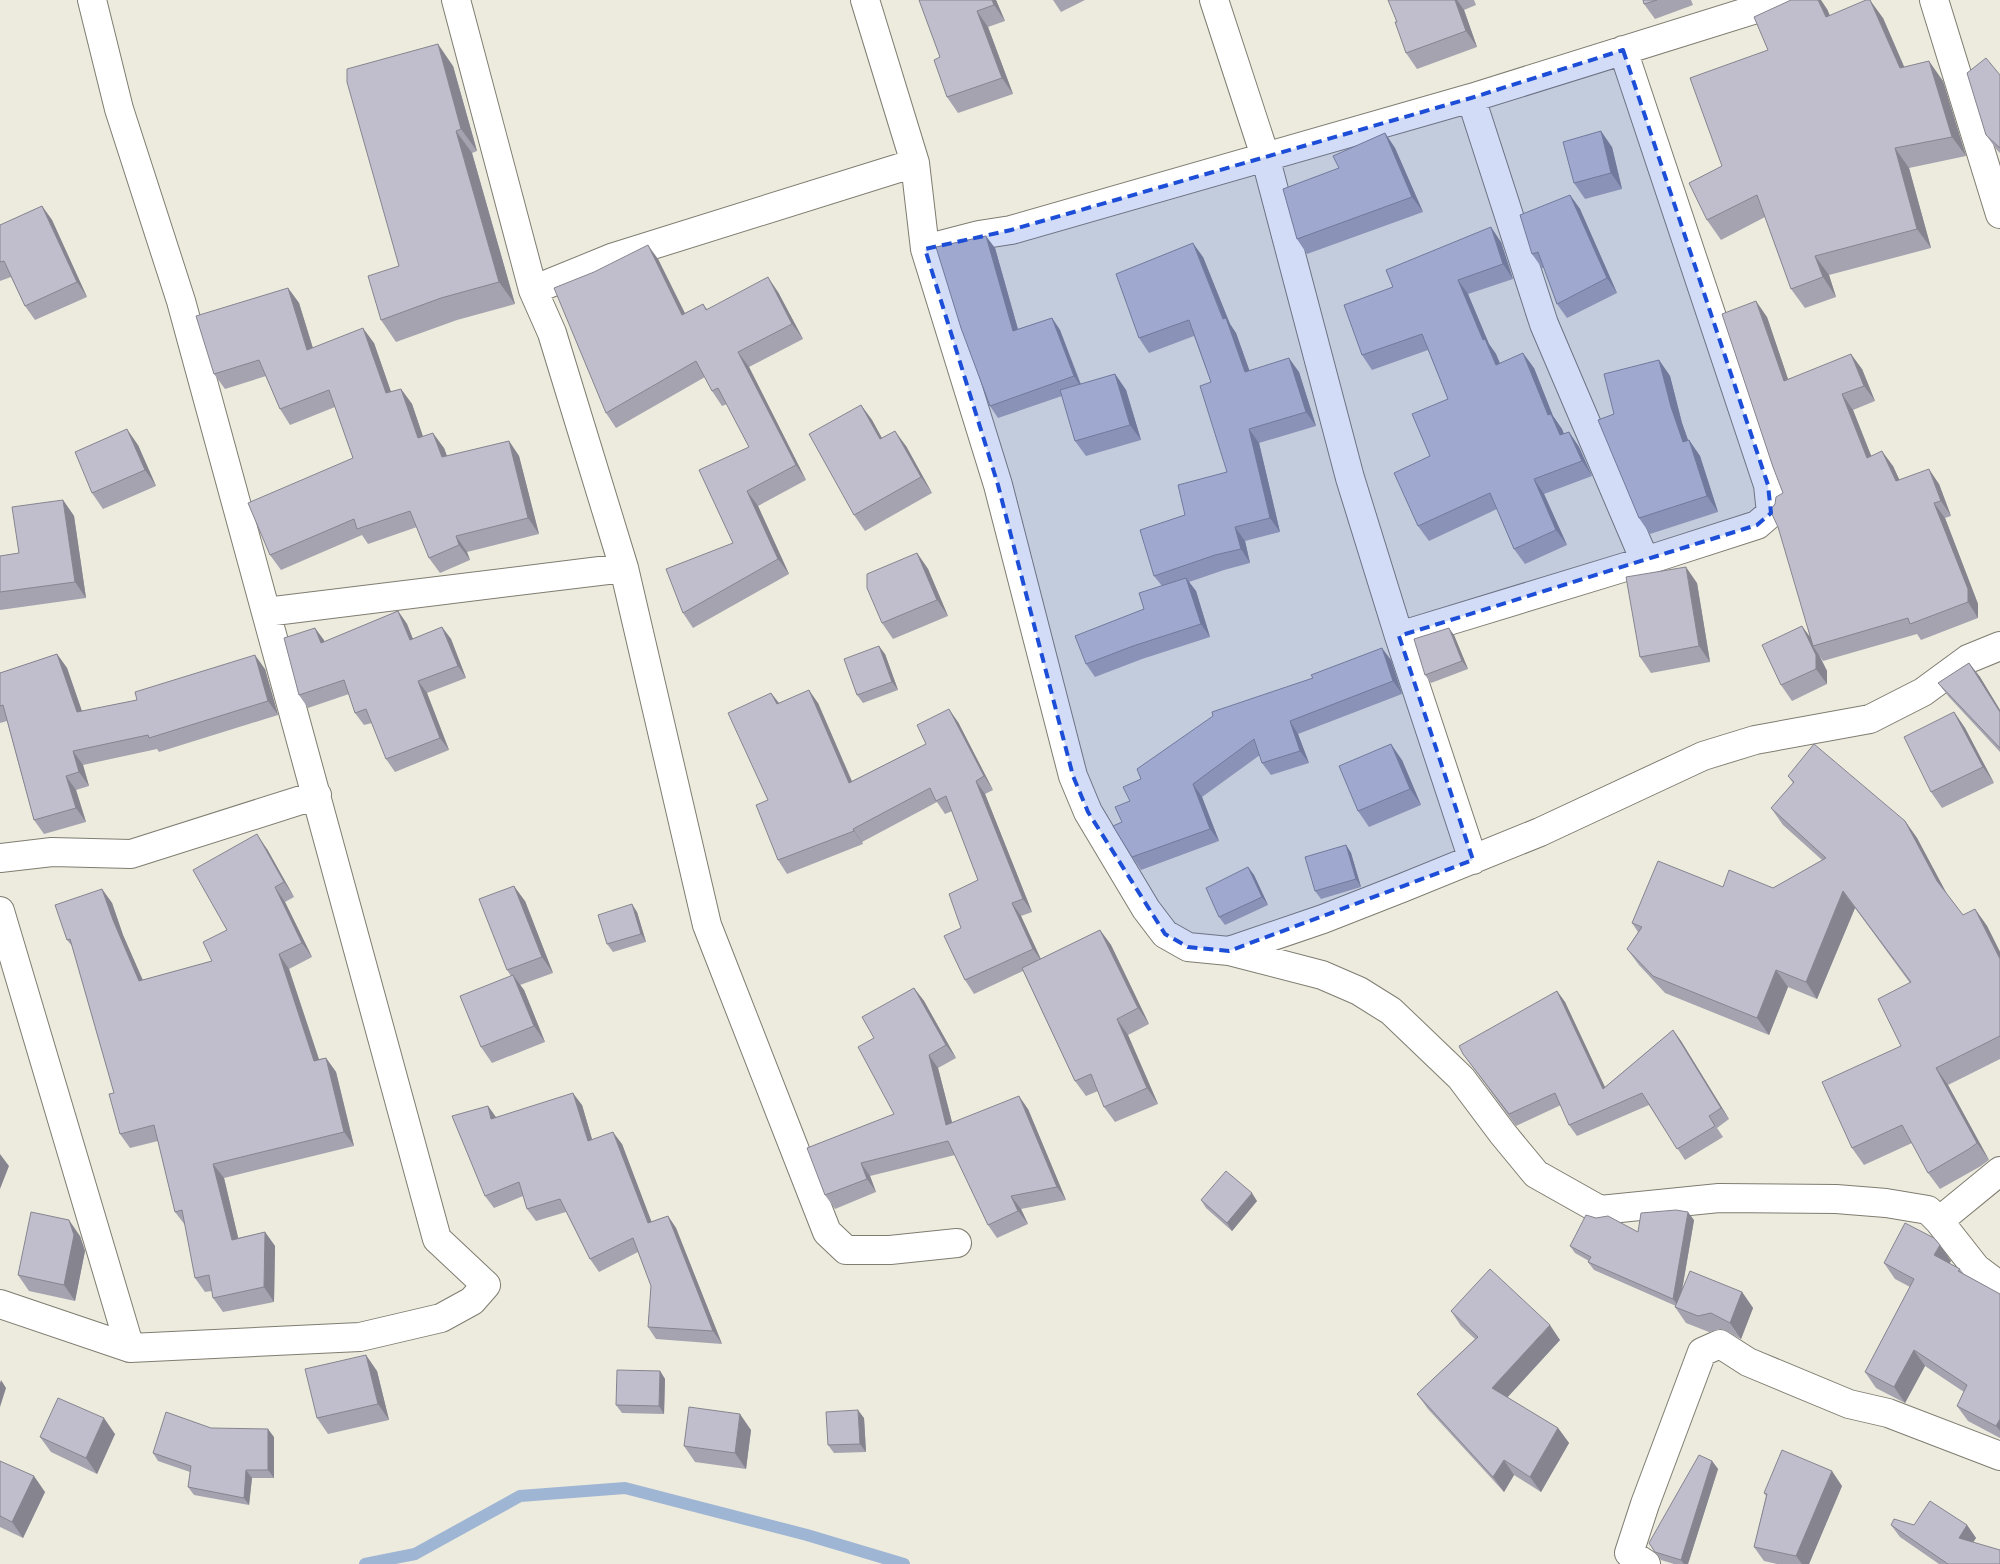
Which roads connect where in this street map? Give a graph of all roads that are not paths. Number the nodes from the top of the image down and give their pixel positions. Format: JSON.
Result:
{"nodes":[{"id":1,"x":92,"y":0,"type":"edge"},
{"id":2,"x":456,"y":0,"type":"edge"},
{"id":3,"x":865,"y":0,"type":"edge"},
{"id":4,"x":1214,"y":0,"type":"edge"},
{"id":5,"x":1785,"y":0,"type":"edge"},
{"id":6,"x":1934,"y":0,"type":"edge"},
{"id":7,"x":1623,"y":50,"type":"junction"},
{"id":8,"x":1471,"y":98,"type":"junction"},
{"id":9,"x":1265,"y":156,"type":"junction"},
{"id":10,"x":915,"y":163,"type":"junction"},
{"id":11,"x":2000,"y":214,"type":"edge"},
{"id":12,"x":925,"y":250,"type":"junction"},
{"id":13,"x":533,"y":290,"type":"junction"},
{"id":14,"x":1645,"y":562,"type":"junction"},
{"id":15,"x":624,"y":568,"type":"junction"},
{"id":16,"x":266,"y":612,"type":"junction"},
{"id":17,"x":1399,"y":636,"type":"junction"},
{"id":18,"x":2000,"y":646,"type":"edge"},
{"id":19,"x":317,"y":795,"type":"junction"},
{"id":20,"x":0,"y":858,"type":"edge"},
{"id":21,"x":1473,"y":860,"type":"junction"},
{"id":22,"x":0,"y":911,"type":"edge"},
{"id":23,"x":1229,"y":951,"type":"junction"},
{"id":24,"x":2000,"y":1171,"type":"edge"},
{"id":25,"x":1940,"y":1221,"type":"junction"},
{"id":26,"x":957,"y":1243,"type":"dead end"},
{"id":27,"x":2000,"y":1286,"type":"edge"},
{"id":28,"x":0,"y":1304,"type":"edge"},
{"id":29,"x":130,"y":1348,"type":"junction"},
{"id":30,"x":2000,"y":1456,"type":"edge"},
{"id":31,"x":1646,"y":1564,"type":"edge"}],
"edges":[{"from":1,"to":16,"type":"street"},
{"from":2,"to":13,"type":"street"},
{"from":3,"to":10,"type":"street"},
{"from":4,"to":9,"type":"street"},
{"from":5,"to":7,"type":"street"},
{"from":6,"to":11,"type":"street"},
{"from":7,"to":8,"type":"street"},
{"from":7,"to":14,"type":"street"},
{"from":8,"to":9,"type":"street"},
{"from":8,"to":14,"type":"street"},
{"from":9,"to":12,"type":"street"},
{"from":9,"to":17,"type":"street"},
{"from":10,"to":12,"type":"street"},
{"from":10,"to":13,"type":"street"},
{"from":12,"to":23,"type":"street"},
{"from":13,"to":15,"type":"street"},
{"from":14,"to":17,"type":"street"},
{"from":15,"to":16,"type":"street"},
{"from":15,"to":26,"type":"street"},
{"from":16,"to":19,"type":"street"},
{"from":17,"to":21,"type":"street"},
{"from":18,"to":21,"type":"street"},
{"from":19,"to":20,"type":"street"},
{"from":19,"to":29,"type":"street"},
{"from":21,"to":23,"type":"street"},
{"from":22,"to":29,"type":"street"},
{"from":23,"to":25,"type":"street"},
{"from":24,"to":25,"type":"street"},
{"from":25,"to":27,"type":"street"},
{"from":28,"to":29,"type":"street"},
{"from":30,"to":31,"type":"street"}]}
